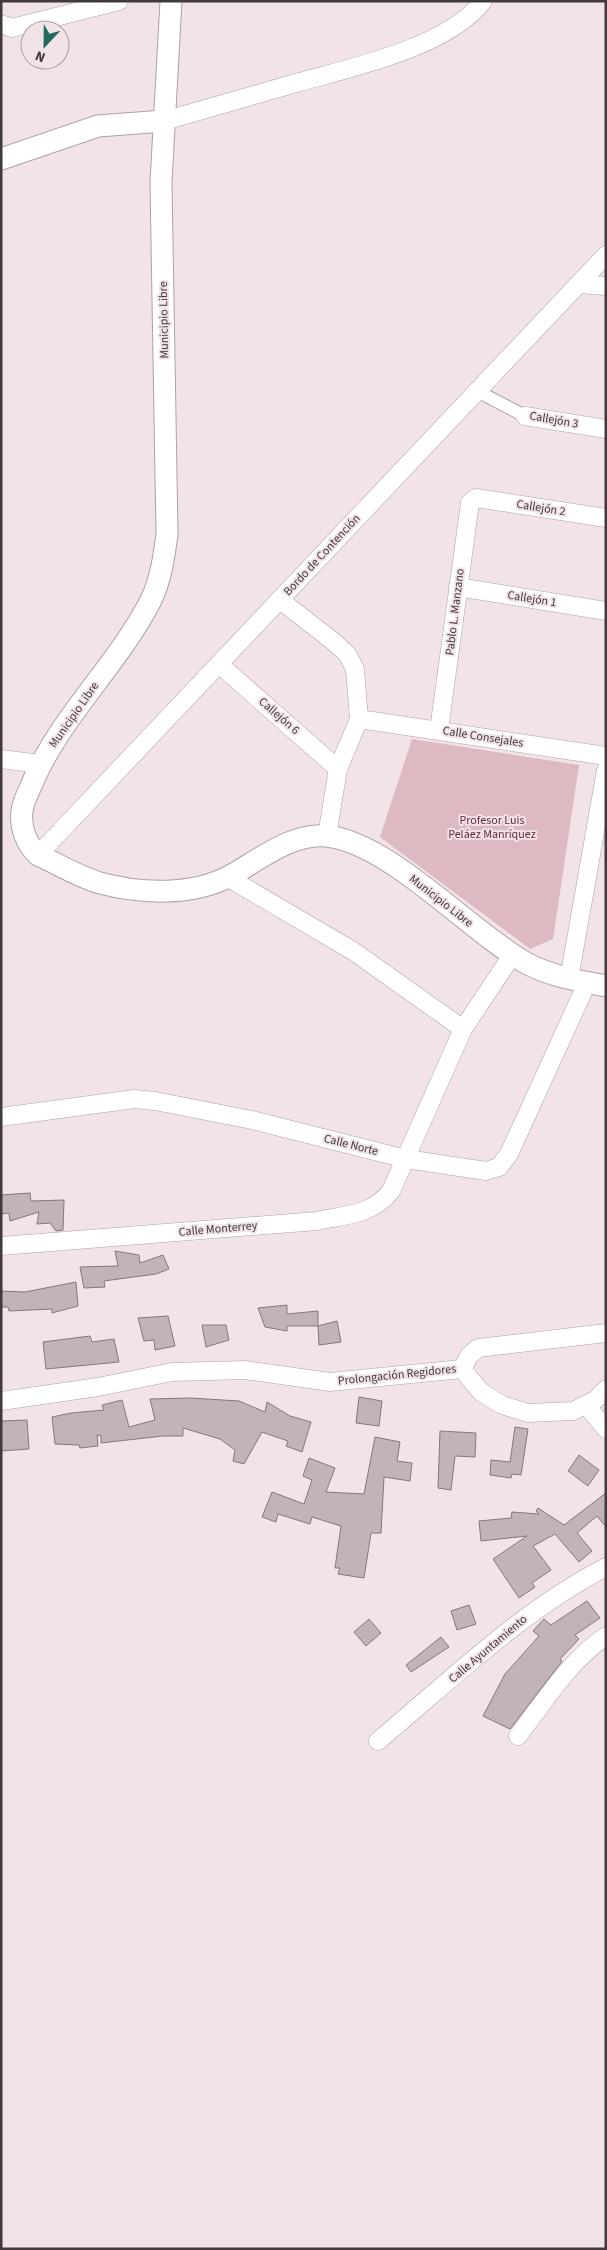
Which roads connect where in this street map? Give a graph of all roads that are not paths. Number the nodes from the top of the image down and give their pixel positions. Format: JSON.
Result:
{"nodes":[{"id":1,"x":119,"y":1,"type":"edge"},
{"id":2,"x":171,"y":1,"type":"edge"},
{"id":3,"x":483,"y":1,"type":"edge"},
{"id":4,"x":1,"y":24,"type":"edge"},
{"id":5,"x":164,"y":121,"type":"junction"},
{"id":6,"x":1,"y":159,"type":"edge"},
{"id":7,"x":606,"y":255,"type":"edge"},
{"id":8,"x":578,"y":284,"type":"junction"},
{"id":9,"x":606,"y":286,"type":"edge"},
{"id":10,"x":477,"y":391,"type":"junction"},
{"id":11,"x":525,"y":416,"type":"joint"},
{"id":12,"x":606,"y":429,"type":"edge"},
{"id":13,"x":476,"y":498,"type":"joint"},
{"id":14,"x":606,"y":518,"type":"edge"},
{"id":15,"x":458,"y":587,"type":"junction"},
{"id":16,"x":280,"y":600,"type":"junction"},
{"id":17,"x":606,"y":611,"type":"edge"},
{"id":18,"x":219,"y":664,"type":"junction"},
{"id":19,"x":360,"y":719,"type":"junction"},
{"id":20,"x":440,"y":730,"type":"junction"},
{"id":21,"x":606,"y":756,"type":"edge"},
{"id":22,"x":1,"y":759,"type":"edge"},
{"id":23,"x":40,"y":764,"type":"junction"},
{"id":24,"x":338,"y":769,"type":"junction"},
{"id":25,"x":606,"y":770,"type":"edge"},
{"id":26,"x":601,"y":829,"type":"edge"},
{"id":27,"x":327,"y":836,"type":"junction"},
{"id":28,"x":38,"y":855,"type":"junction"},
{"id":29,"x":227,"y":877,"type":"junction"},
{"id":30,"x":513,"y":954,"type":"junction"},
{"id":31,"x":587,"y":983,"type":"edge"},
{"id":32,"x":463,"y":1029,"type":"junction"},
{"id":33,"x":1,"y":1118,"type":"edge"},
{"id":34,"x":406,"y":1159,"type":"junction"},
{"id":35,"x":1,"y":1246,"type":"edge"},
{"id":36,"x":606,"y":1333,"type":"edge"},
{"id":37,"x":462,"y":1369,"type":"junction"},
{"id":38,"x":606,"y":1389,"type":"edge"},
{"id":39,"x":1,"y":1401,"type":"edge"},
{"id":40,"x":586,"y":1405,"type":"junction"},
{"id":41,"x":606,"y":1428,"type":"edge"},
{"id":42,"x":606,"y":1567,"type":"edge"},
{"id":43,"x":606,"y":1636,"type":"edge"},
{"id":44,"x":518,"y":1736,"type":"dead end"},
{"id":45,"x":378,"y":1741,"type":"dead end"}],
"edges":[{"from":1,"to":4,"type":"street"},
{"from":2,"to":5,"type":"street","name":"Municipio Libre"},
{"from":3,"to":5,"type":"street"},
{"from":5,"to":6,"type":"street"},
{"from":5,"to":23,"type":"street","name":"Municipio Libre"},
{"from":7,"to":8,"type":"street","name":"Bordo de Contención"},
{"from":8,"to":9,"type":"street"},
{"from":8,"to":10,"type":"street","name":"Bordo de Contención"},
{"from":10,"to":11,"type":"street","name":"Callejón 3"},
{"from":10,"to":16,"type":"street","name":"Bordo de Contención"},
{"from":11,"to":12,"type":"street","name":"Callejón 3"},
{"from":13,"to":14,"type":"street","name":"Callejón 2"},
{"from":13,"to":15,"type":"street","name":"Pablo L. Manzano"},
{"from":15,"to":17,"type":"street","name":"Callejón 1"},
{"from":15,"to":20,"type":"street","name":"Pablo L. Manzano"},
{"from":16,"to":18,"type":"street","name":"Bordo de Contención"},
{"from":16,"to":19,"type":"street"},
{"from":18,"to":24,"type":"street","name":"Callejón 6"},
{"from":18,"to":28,"type":"street","name":"Bordo de Contención"},
{"from":19,"to":20,"type":"street","name":"Calle Consejales"},
{"from":19,"to":24,"type":"street"},
{"from":20,"to":21,"type":"street","name":"Calle Consejales"},
{"from":22,"to":23,"type":"street"},
{"from":23,"to":28,"type":"street","name":"Municipio Libre"},
{"from":24,"to":27,"type":"street"},
{"from":25,"to":26,"type":"street","name":"Calle Norte"},
{"from":26,"to":31,"type":"street","name":"Calle Norte"},
{"from":27,"to":29,"type":"street","name":"Municipio Libre"},
{"from":27,"to":30,"type":"street","name":"Municipio Libre"},
{"from":28,"to":29,"type":"street","name":"Municipio Libre"},
{"from":29,"to":32,"type":"street"},
{"from":30,"to":31,"type":"street","name":"Municipio Libre"},
{"from":30,"to":32,"type":"street","name":"Calle Monterrey"},
{"from":31,"to":34,"type":"street","name":"Calle Norte"},
{"from":32,"to":34,"type":"street","name":"Calle Monterrey"},
{"from":33,"to":34,"type":"street","name":"Calle Norte"},
{"from":34,"to":35,"type":"street","name":"Calle Monterrey"},
{"from":36,"to":37,"type":"street","name":"Prolongación Regidores"},
{"from":37,"to":39,"type":"street","name":"Prolongación Regidores"},
{"from":37,"to":40,"type":"street"},
{"from":38,"to":40,"type":"street"},
{"from":40,"to":41,"type":"street"},
{"from":42,"to":45,"type":"street","name":"Calle Ayuntamiento"},
{"from":43,"to":44,"type":"street"}]}
